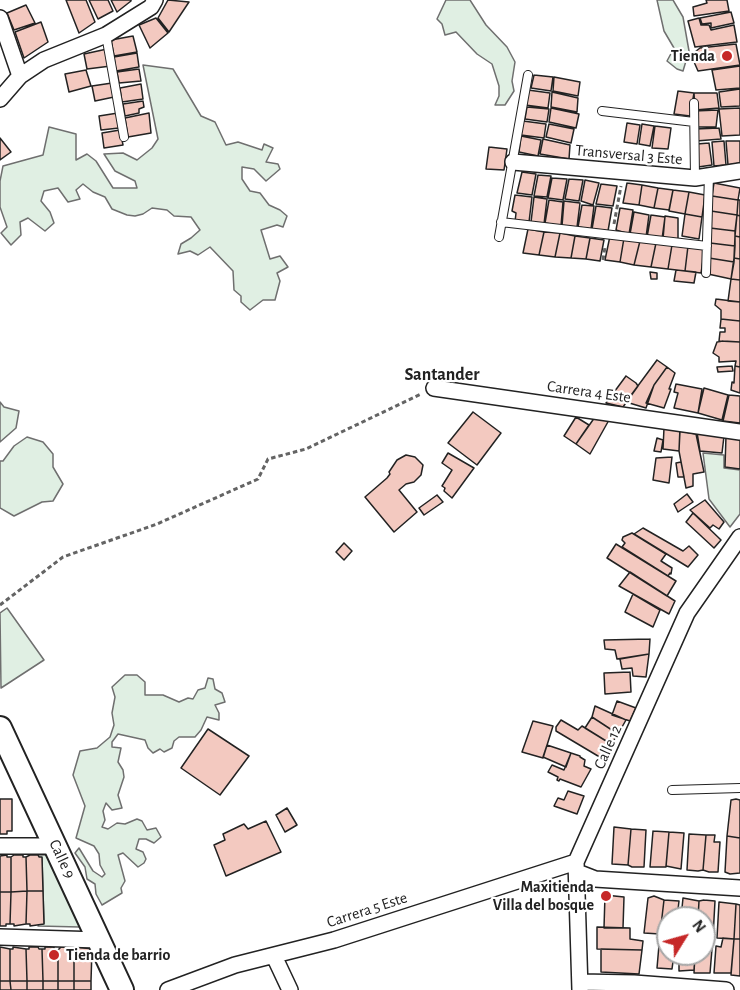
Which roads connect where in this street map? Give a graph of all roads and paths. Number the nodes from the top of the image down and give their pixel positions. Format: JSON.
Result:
{"nodes":[{"id":1,"x":155,"y":0,"type":"edge"},
{"id":2,"x":0,"y":18,"type":"edge"},
{"id":3,"x":106,"y":35,"type":"junction"},
{"id":4,"x":528,"y":75,"type":"dead end"},
{"id":5,"x":20,"y":76,"type":"junction"},
{"id":6,"x":0,"y":99,"type":"edge"},
{"id":7,"x":694,"y":103,"type":"dead end"},
{"id":8,"x":602,"y":111,"type":"dead end"},
{"id":9,"x":694,"y":122,"type":"junction"},
{"id":10,"x":124,"y":137,"type":"dead end"},
{"id":11,"x":513,"y":162,"type":"junction"},
{"id":12,"x":740,"y":171,"type":"edge"},
{"id":13,"x":624,"y":173,"type":"junction"},
{"id":14,"x":702,"y":177,"type":"junction"},
{"id":15,"x":501,"y":222,"type":"junction"},
{"id":16,"x":612,"y":234,"type":"junction"},
{"id":17,"x":499,"y":237,"type":"dead end"},
{"id":18,"x":707,"y":246,"type":"junction"},
{"id":19,"x":706,"y":273,"type":"dead end"},
{"id":20,"x":434,"y":388,"type":"joint"},
{"id":21,"x":740,"y":432,"type":"edge"},
{"id":22,"x":740,"y":537,"type":"edge"},
{"id":23,"x":0,"y":605,"type":"edge"},
{"id":24,"x":0,"y":728,"type":"edge"},
{"id":25,"x":6,"y":753,"type":"edge"},
{"id":26,"x":740,"y":788,"type":"edge"},
{"id":27,"x":672,"y":790,"type":"dead end"},
{"id":28,"x":0,"y":846,"type":"edge"},
{"id":29,"x":56,"y":846,"type":"junction"},
{"id":30,"x":577,"y":867,"type":"junction"},
{"id":31,"x":740,"y":888,"type":"edge"},
{"id":32,"x":0,"y":938,"type":"edge"},
{"id":33,"x":99,"y":940,"type":"junction"},
{"id":34,"x":274,"y":956,"type":"junction"},
{"id":35,"x":580,"y":986,"type":"edge"},
{"id":36,"x":121,"y":989,"type":"edge"},
{"id":37,"x":168,"y":990,"type":"edge"},
{"id":38,"x":290,"y":990,"type":"edge"},
{"id":39,"x":726,"y":990,"type":"edge"}],
"edges":[{"from":1,"to":3,"type":"street"},
{"from":2,"to":5,"type":"street"},
{"from":3,"to":5,"type":"street"},
{"from":3,"to":10,"type":"lane"},
{"from":4,"to":11,"type":"lane"},
{"from":5,"to":6,"type":"street"},
{"from":7,"to":9,"type":"lane"},
{"from":8,"to":9,"type":"lane"},
{"from":9,"to":14,"type":"lane"},
{"from":11,"to":13,"type":"street","name":"Transversal 3 Este"},
{"from":11,"to":15,"type":"lane"},
{"from":12,"to":14,"type":"street","name":"Transversal 3 Este"},
{"from":13,"to":14,"type":"street","name":"Transversal 3 Este"},
{"from":13,"to":16,"type":"path"},
{"from":14,"to":18,"type":"lane"},
{"from":15,"to":16,"type":"lane"},
{"from":15,"to":17,"type":"lane"},
{"from":16,"to":18,"type":"lane"},
{"from":18,"to":19,"type":"lane"},
{"from":20,"to":21,"type":"street","name":"Carrera 4 Este"},
{"from":20,"to":23,"type":"path"},
{"from":22,"to":30,"type":"street","name":"Calle 12"},
{"from":24,"to":25,"type":"street","name":"Calle 9"},
{"from":25,"to":29,"type":"street","name":"Calle 9"},
{"from":26,"to":27,"type":"lane"},
{"from":28,"to":29,"type":"street"},
{"from":29,"to":33,"type":"street","name":"Calle 9"},
{"from":30,"to":31,"type":"street"},
{"from":30,"to":34,"type":"street","name":"Carrera 5 Este"},
{"from":30,"to":35,"type":"street","name":"Calle 12"},
{"from":32,"to":33,"type":"street"},
{"from":33,"to":36,"type":"street","name":"Calle 9"},
{"from":34,"to":37,"type":"street","name":"Carrera 5 Este"},
{"from":34,"to":38,"type":"street"},
{"from":35,"to":39,"type":"street"}]}
